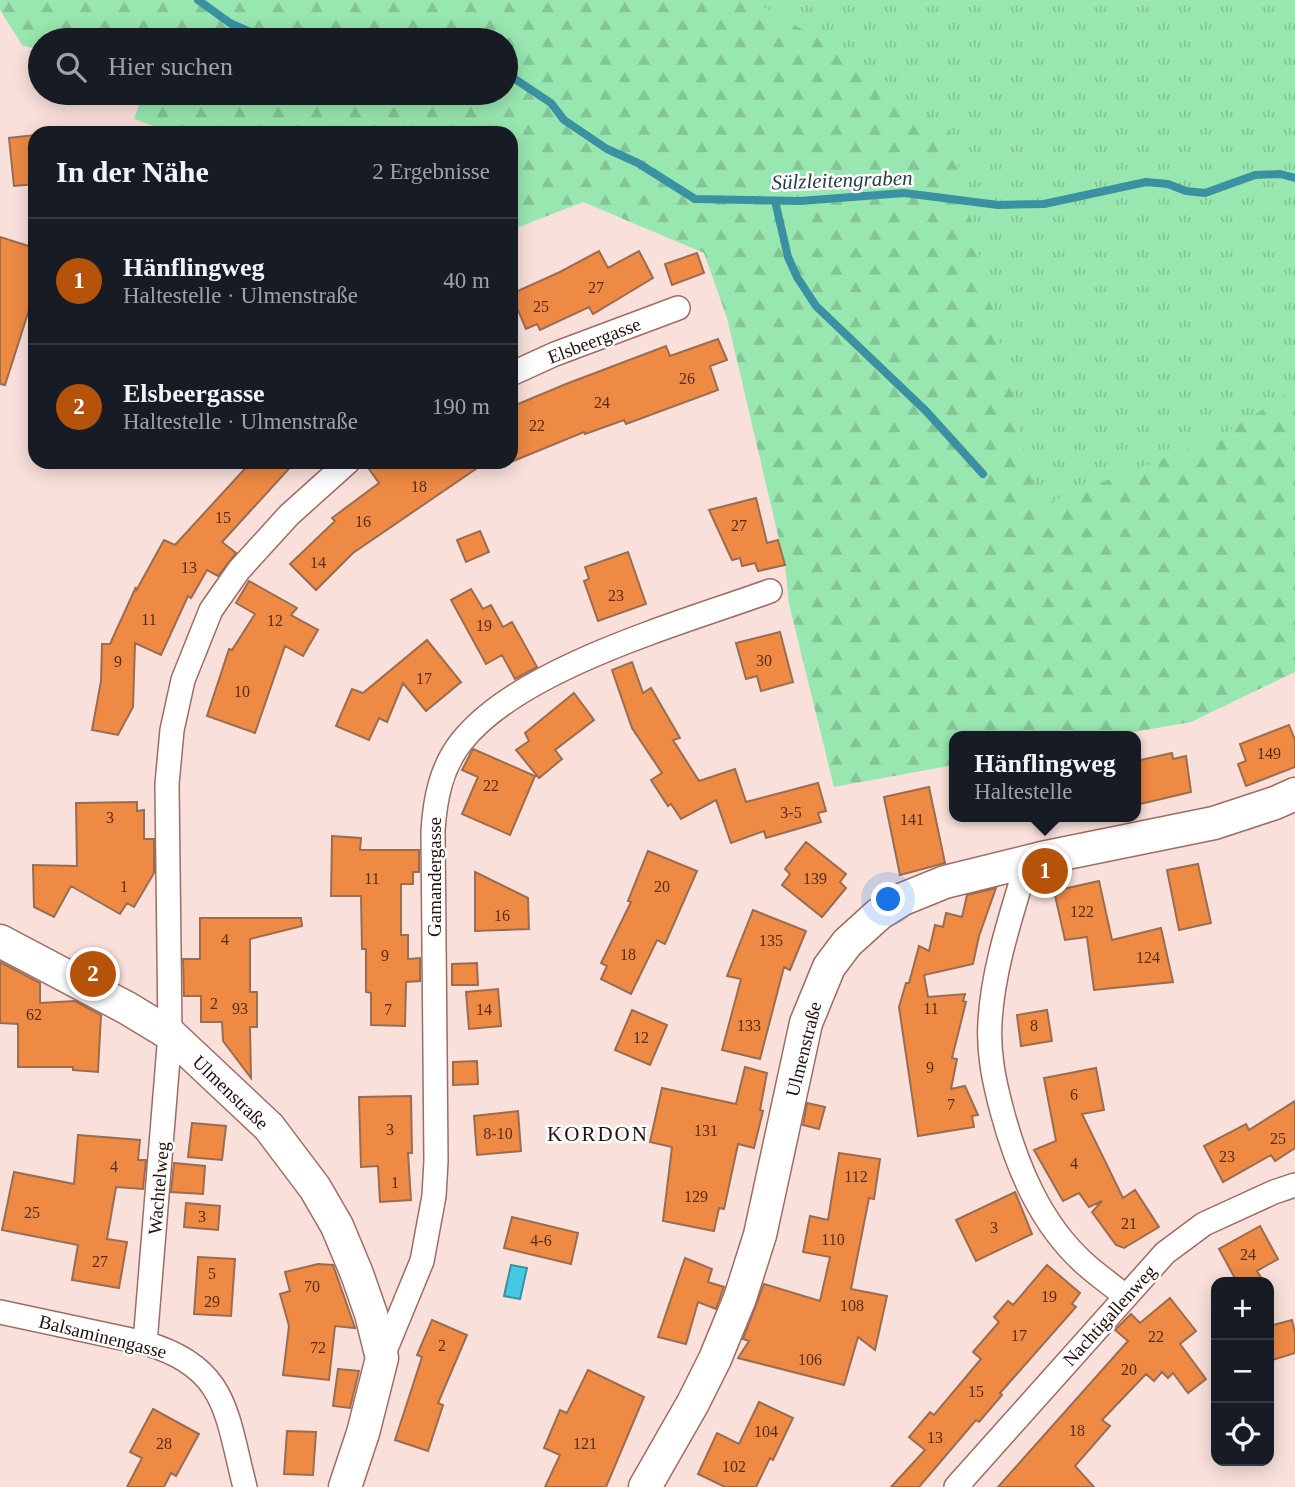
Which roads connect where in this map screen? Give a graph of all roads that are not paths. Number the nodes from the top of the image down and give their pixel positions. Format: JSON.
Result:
{"nodes":[{"id":1,"x":678,"y":308,"type":"dead end"},
{"id":2,"x":518,"y":371,"type":"edge"},
{"id":3,"x":340,"y":469,"type":"edge"},
{"id":4,"x":770,"y":591,"type":"dead end"},
{"id":5,"x":1295,"y":794,"type":"edge"},
{"id":6,"x":1027,"y":862,"type":"junction"},
{"id":7,"x":0,"y":941,"type":"edge"},
{"id":8,"x":170,"y":1034,"type":"junction"},
{"id":9,"x":1295,"y":1185,"type":"edge"},
{"id":10,"x":1125,"y":1296,"type":"junction"},
{"id":11,"x":0,"y":1312,"type":"edge"},
{"id":12,"x":145,"y":1343,"type":"junction"},
{"id":13,"x":382,"y":1357,"type":"junction"},
{"id":14,"x":245,"y":1487,"type":"edge"},
{"id":15,"x":345,"y":1487,"type":"edge"},
{"id":16,"x":645,"y":1487,"type":"edge"},
{"id":17,"x":956,"y":1487,"type":"edge"}],
"edges":[{"from":1,"to":2,"type":"street","name":"Elsbeergasse"},
{"from":3,"to":8,"type":"street"},
{"from":4,"to":13,"type":"street","name":"Gamandergasse"},
{"from":5,"to":6,"type":"street","name":"Ulmenstraße"},
{"from":6,"to":10,"type":"street"},
{"from":6,"to":16,"type":"street","name":"Ulmenstraße"},
{"from":7,"to":8,"type":"street","name":"Ulmenstraße"},
{"from":8,"to":12,"type":"street","name":"Wachtelweg"},
{"from":8,"to":13,"type":"street","name":"Ulmenstraße"},
{"from":9,"to":10,"type":"street","name":"Nachtigallenweg"},
{"from":10,"to":17,"type":"street","name":"Nachtigallenweg"},
{"from":11,"to":12,"type":"street","name":"Balsaminengasse"},
{"from":12,"to":14,"type":"street","name":"Balsaminengasse"},
{"from":13,"to":15,"type":"street","name":"Ulmenstraße"}]}
